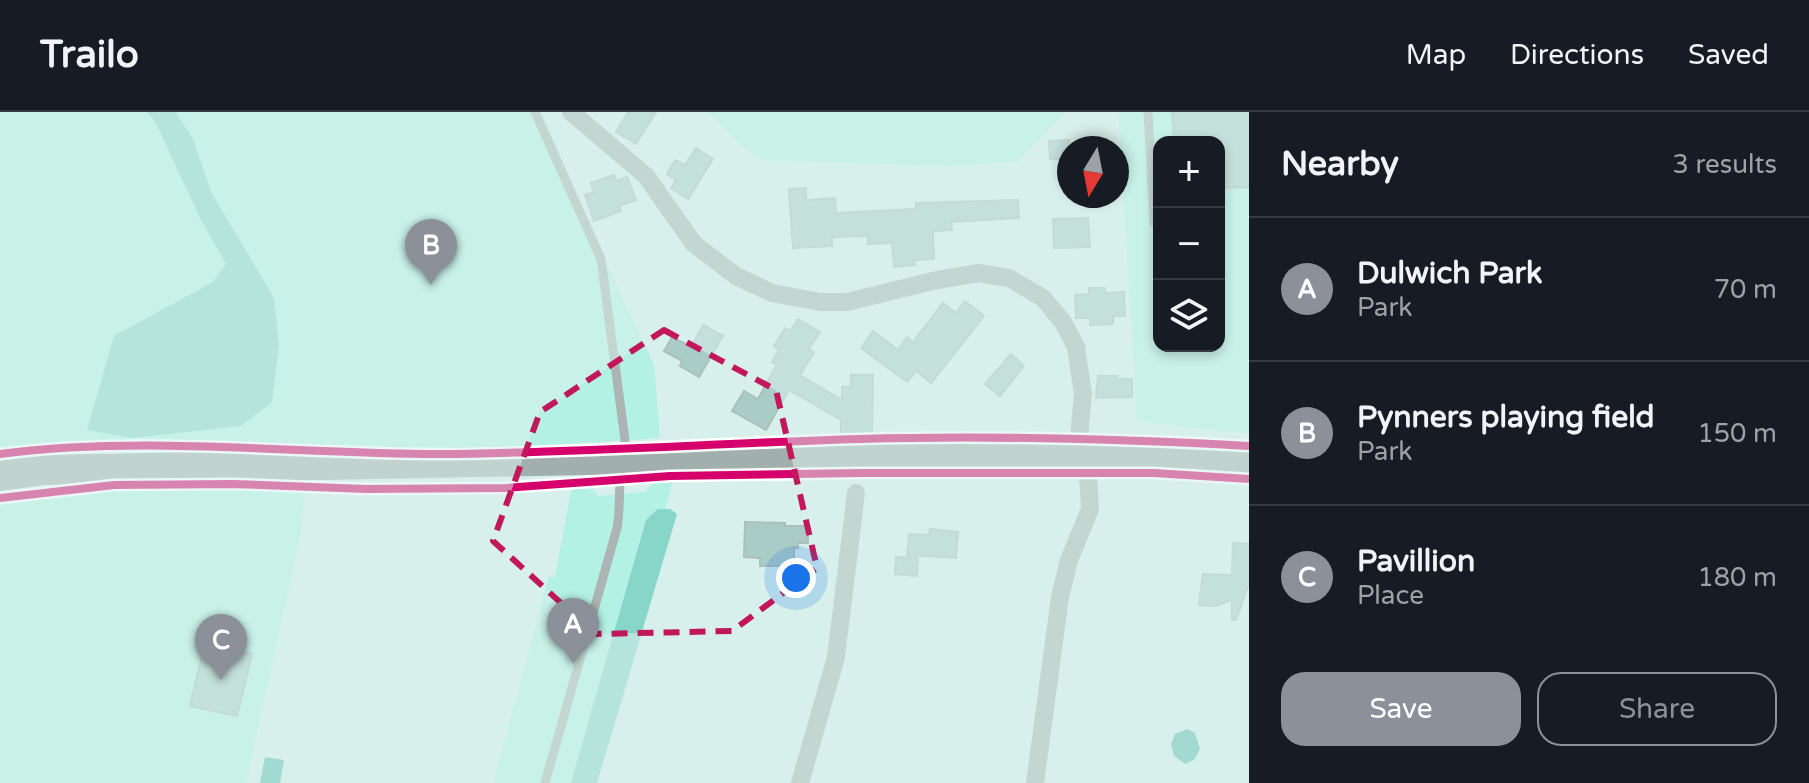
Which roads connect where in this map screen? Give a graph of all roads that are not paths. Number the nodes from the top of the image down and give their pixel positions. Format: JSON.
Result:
{"nodes":[{"id":1,"x":535,"y":112,"type":"edge"},
{"id":2,"x":571,"y":112,"type":"edge"},
{"id":3,"x":1148,"y":112,"type":"edge"},
{"id":4,"x":1153,"y":163,"type":"edge"},
{"id":5,"x":1082,"y":458,"type":"junction"},
{"id":6,"x":625,"y":460,"type":"junction"},
{"id":7,"x":1249,"y":467,"type":"edge"},
{"id":8,"x":0,"y":476,"type":"edge"},
{"id":9,"x":856,"y":493,"type":"dead end"},
{"id":10,"x":545,"y":783,"type":"edge"},
{"id":11,"x":800,"y":783,"type":"edge"},
{"id":12,"x":1035,"y":783,"type":"edge"}],
"edges":[{"from":1,"to":6,"type":"lane"},
{"from":2,"to":5,"type":"street"},
{"from":3,"to":4,"type":"lane"},
{"from":5,"to":6,"type":"highway"},
{"from":5,"to":7,"type":"highway"},
{"from":5,"to":12,"type":"street"},
{"from":6,"to":8,"type":"highway"},
{"from":6,"to":10,"type":"lane"},
{"from":9,"to":11,"type":"street"}]}
